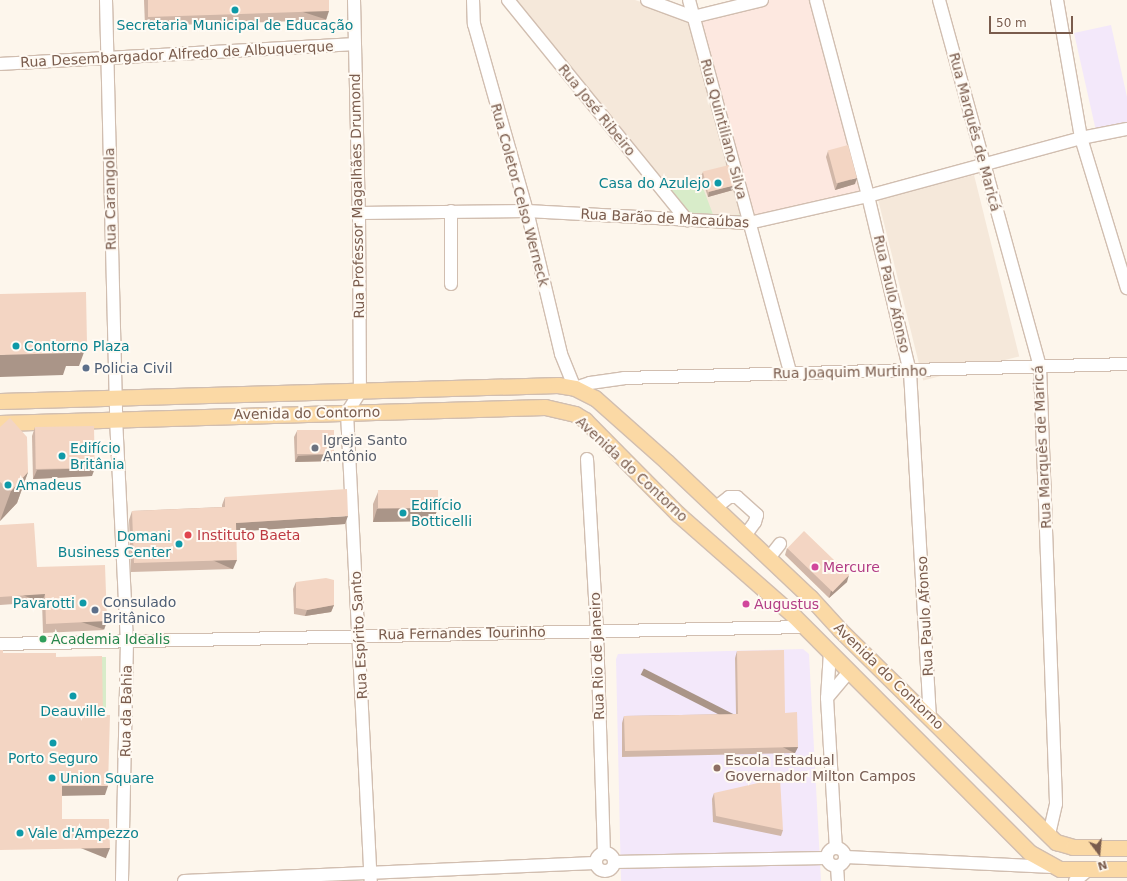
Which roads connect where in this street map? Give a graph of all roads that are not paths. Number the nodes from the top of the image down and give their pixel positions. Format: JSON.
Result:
{"nodes":[{"id":1,"x":106,"y":0,"type":"edge"},
{"id":2,"x":354,"y":0,"type":"edge"},
{"id":3,"x":473,"y":0,"type":"edge"},
{"id":4,"x":508,"y":0,"type":"edge"},
{"id":5,"x":647,"y":0,"type":"edge"},
{"id":6,"x":689,"y":0,"type":"edge"},
{"id":7,"x":762,"y":0,"type":"edge"},
{"id":8,"x":816,"y":0,"type":"edge"},
{"id":9,"x":939,"y":0,"type":"edge"},
{"id":10,"x":1057,"y":0,"type":"edge"},
{"id":11,"x":693,"y":17,"type":"junction"},
{"id":12,"x":354,"y":44,"type":"junction"},
{"id":13,"x":106,"y":57,"type":"junction"},
{"id":14,"x":0,"y":64,"type":"edge"},
{"id":15,"x":1127,"y":129,"type":"edge"},
{"id":16,"x":1080,"y":138,"type":"junction"},
{"id":17,"x":984,"y":164,"type":"junction"},
{"id":18,"x":868,"y":196,"type":"junction"},
{"id":19,"x":451,"y":211,"type":"junction"},
{"id":20,"x":527,"y":211,"type":"junction"},
{"id":21,"x":359,"y":213,"type":"junction"},
{"id":22,"x":687,"y":220,"type":"junction"},
{"id":23,"x":749,"y":223,"type":"junction"},
{"id":24,"x":451,"y":284,"type":"dead end"},
{"id":25,"x":1127,"y":288,"type":"edge"},
{"id":26,"x":1127,"y":364,"type":"edge"},
{"id":27,"x":1040,"y":366,"type":"junction"},
{"id":28,"x":910,"y":372,"type":"junction"},
{"id":29,"x":790,"y":373,"type":"junction"},
{"id":30,"x":575,"y":388,"type":"junction"},
{"id":31,"x":360,"y":392,"type":"junction"},
{"id":32,"x":116,"y":398,"type":"junction"},
{"id":33,"x":0,"y":401,"type":"edge"},
{"id":34,"x":545,"y":407,"type":"junction"},
{"id":35,"x":346,"y":413,"type":"junction"},
{"id":36,"x":116,"y":418,"type":"junction"},
{"id":37,"x":0,"y":423,"type":"edge"},
{"id":38,"x":586,"y":459,"type":"dead end"},
{"id":39,"x":715,"y":508,"type":"junction"},
{"id":40,"x":745,"y":536,"type":"junction"},
{"id":41,"x":780,"y":544,"type":"dead end"},
{"id":42,"x":769,"y":558,"type":"junction"},
{"id":43,"x":804,"y":627,"type":"junction"},
{"id":44,"x":597,"y":632,"type":"junction"},
{"id":45,"x":360,"y":635,"type":"junction"},
{"id":46,"x":127,"y":641,"type":"junction"},
{"id":47,"x":0,"y":644,"type":"edge"},
{"id":48,"x":830,"y":652,"type":"junction"},
{"id":49,"x":850,"y":671,"type":"junction"},
{"id":50,"x":827,"y":698,"type":"junction"},
{"id":51,"x":930,"y":716,"type":"junction"},
{"id":52,"x":1049,"y":834,"type":"junction"},
{"id":53,"x":836,"y":848,"type":"junction"},
{"id":54,"x":1127,"y":848,"type":"edge"},
{"id":55,"x":604,"y":853,"type":"junction"},
{"id":56,"x":846,"y":857,"type":"junction"},
{"id":57,"x":826,"y":858,"type":"junction"},
{"id":58,"x":596,"y":863,"type":"junction"},
{"id":59,"x":837,"y":867,"type":"junction"},
{"id":60,"x":1053,"y":867,"type":"junction"},
{"id":61,"x":1127,"y":869,"type":"edge"},
{"id":62,"x":608,"y":871,"type":"edge"},
{"id":63,"x":372,"y":876,"type":"edge"},
{"id":64,"x":1081,"y":876,"type":"edge"},
{"id":65,"x":122,"y":881,"type":"edge"},
{"id":66,"x":184,"y":881,"type":"edge"},
{"id":67,"x":838,"y":881,"type":"edge"}],
"edges":[{"from":1,"to":13,"type":"street","name":"Rua Carangola"},
{"from":2,"to":12,"type":"street","name":"Rua Professor Magalhães Drumond"},
{"from":3,"to":20,"type":"street","name":"Rua Coletor Celso Werneck"},
{"from":4,"to":22,"type":"street","name":"Rua José Ribeiro"},
{"from":5,"to":11,"type":"street"},
{"from":6,"to":11,"type":"street","name":"Rua Quintiliano Silva"},
{"from":7,"to":11,"type":"street"},
{"from":8,"to":18,"type":"street","name":"Rua Paulo Afonso"},
{"from":9,"to":17,"type":"street","name":"Rua Marquês de Maricá"},
{"from":10,"to":16,"type":"street"},
{"from":11,"to":23,"type":"street","name":"Rua Quintiliano Silva"},
{"from":12,"to":13,"type":"street","name":"Rua Desembargador Alfredo de Albuquerque"},
{"from":12,"to":21,"type":"street","name":"Rua Professor Magalhães Drumond"},
{"from":13,"to":14,"type":"street","name":"Rua Desembargador Alfredo de Albuquerque"},
{"from":13,"to":32,"type":"street","name":"Rua Carangola"},
{"from":15,"to":16,"type":"street","name":"Rua Barão de Macaúbas"},
{"from":16,"to":17,"type":"street","name":"Rua Barão de Macaúbas"},
{"from":16,"to":25,"type":"street"},
{"from":17,"to":18,"type":"street","name":"Rua Barão de Macaúbas"},
{"from":17,"to":27,"type":"street","name":"Rua Marquês de Maricá"},
{"from":18,"to":23,"type":"street","name":"Rua Barão de Macaúbas"},
{"from":18,"to":28,"type":"street","name":"Rua Paulo Afonso"},
{"from":19,"to":20,"type":"street","name":"Rua Barão de Macaúbas"},
{"from":19,"to":21,"type":"street","name":"Rua Barão de Macaúbas"},
{"from":19,"to":24,"type":"street"},
{"from":20,"to":22,"type":"street","name":"Rua Barão de Macaúbas"},
{"from":20,"to":30,"type":"street","name":"Rua Coletor Celso Werneck"},
{"from":21,"to":31,"type":"street","name":"Rua Professor Magalhães Drumond"},
{"from":22,"to":23,"type":"street","name":"Rua Barão de Macaúbas"},
{"from":23,"to":29,"type":"street","name":"Rua Quintiliano Silva"},
{"from":26,"to":27,"type":"street","name":"Rua Joaquim Murtinho"},
{"from":27,"to":28,"type":"street","name":"Rua Joaquim Murtinho"},
{"from":27,"to":52,"type":"street","name":"Rua Marquês de Maricá"},
{"from":28,"to":29,"type":"street","name":"Rua Joaquim Murtinho"},
{"from":28,"to":51,"type":"street","name":"Rua Paulo Afonso"},
{"from":29,"to":30,"type":"street","name":"Rua Joaquim Murtinho"},
{"from":30,"to":31,"type":"main road","name":"Avenida do Contorno"},
{"from":30,"to":34,"type":"main road"},
{"from":30,"to":39,"type":"main road","name":"Avenida do Contorno"},
{"from":31,"to":32,"type":"main road","name":"Avenida do Contorno"},
{"from":31,"to":35,"type":"street"},
{"from":32,"to":33,"type":"main road","name":"Avenida do Contorno"},
{"from":32,"to":36,"type":"street","name":"Rua da Bahia"},
{"from":34,"to":35,"type":"main road","name":"Avenida do Contorno"},
{"from":34,"to":43,"type":"main road","name":"Avenida do Contorno"},
{"from":35,"to":36,"type":"main road","name":"Avenida do Contorno"},
{"from":35,"to":45,"type":"street","name":"Rua Espírito Santo"},
{"from":36,"to":37,"type":"main road","name":"Avenida do Contorno"},
{"from":36,"to":46,"type":"street","name":"Rua da Bahia"},
{"from":38,"to":44,"type":"street","name":"Rua Rio de Janeiro"},
{"from":39,"to":40,"type":"main road","name":"Avenida do Contorno"},
{"from":39,"to":40,"type":"street"},
{"from":40,"to":42,"type":"main road","name":"Avenida do Contorno"},
{"from":41,"to":42,"type":"street"},
{"from":42,"to":51,"type":"main road","name":"Avenida do Contorno"},
{"from":43,"to":44,"type":"street","name":"Rua Fernandes Tourinho"},
{"from":43,"to":48,"type":"main road","name":"Avenida do Contorno"},
{"from":44,"to":45,"type":"street","name":"Rua Fernandes Tourinho"},
{"from":44,"to":55,"type":"street","name":"Rua Rio de Janeiro"},
{"from":45,"to":46,"type":"street","name":"Rua Fernandes Tourinho"},
{"from":45,"to":63,"type":"street","name":"Rua Espírito Santo"},
{"from":46,"to":47,"type":"street","name":"Rua Fernandes Tourinho"},
{"from":46,"to":65,"type":"street","name":"Rua da Bahia"},
{"from":48,"to":49,"type":"main road","name":"Avenida do Contorno"},
{"from":48,"to":50,"type":"street"},
{"from":49,"to":50,"type":"street"},
{"from":49,"to":60,"type":"main road","name":"Avenida do Contorno"},
{"from":50,"to":53,"type":"street"},
{"from":51,"to":52,"type":"main road","name":"Avenida do Contorno"},
{"from":52,"to":54,"type":"main road","name":"Avenida do Contorno"},
{"from":53,"to":56,"type":"street"},
{"from":53,"to":57,"type":"street"},
{"from":55,"to":58,"type":"street"},
{"from":55,"to":62,"type":"street"},
{"from":56,"to":59,"type":"street"},
{"from":56,"to":60,"type":"street"},
{"from":57,"to":59,"type":"street"},
{"from":57,"to":62,"type":"street"},
{"from":58,"to":62,"type":"street"},
{"from":58,"to":63,"type":"street"},
{"from":59,"to":67,"type":"street"},
{"from":60,"to":64,"type":"main road","name":"Avenida do Contorno"},
{"from":61,"to":64,"type":"main road","name":"Avenida do Contorno"},
{"from":63,"to":66,"type":"street"}]}
